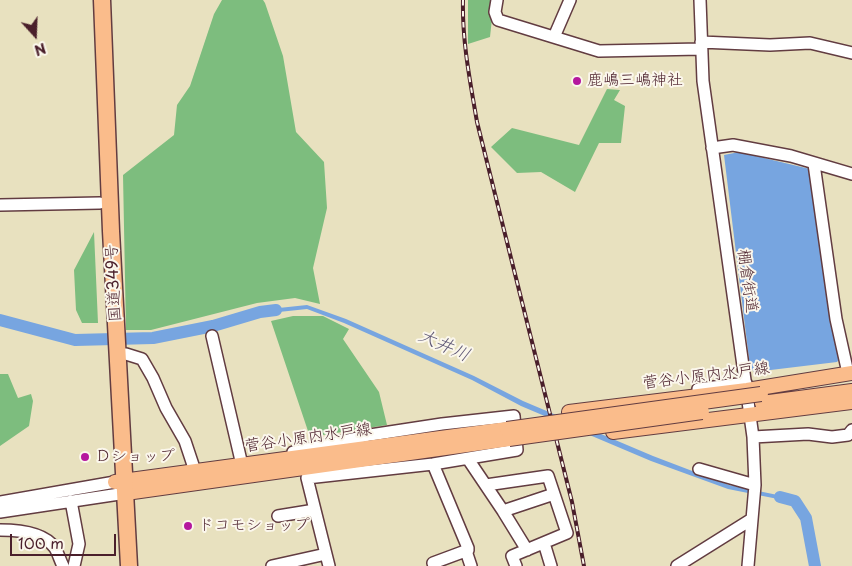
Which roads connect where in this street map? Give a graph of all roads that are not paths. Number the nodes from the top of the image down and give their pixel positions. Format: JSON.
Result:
{"nodes":[{"id":1,"x":92,"y":0,"type":"edge"},
{"id":2,"x":102,"y":0,"type":"edge"},
{"id":3,"x":497,"y":0,"type":"edge"},
{"id":4,"x":570,"y":0,"type":"edge"},
{"id":5,"x":700,"y":0,"type":"edge"},
{"id":6,"x":554,"y":38,"type":"junction"},
{"id":7,"x":701,"y":45,"type":"junction"},
{"id":8,"x":852,"y":53,"type":"edge"},
{"id":9,"x":712,"y":148,"type":"junction"},
{"id":10,"x":814,"y":164,"type":"junction"},
{"id":11,"x":852,"y":174,"type":"edge"},
{"id":12,"x":100,"y":203,"type":"junction"},
{"id":13,"x":0,"y":205,"type":"edge"},
{"id":14,"x":112,"y":329,"type":"junction"},
{"id":15,"x":212,"y":336,"type":"dead end"},
{"id":16,"x":115,"y":350,"type":"junction"},
{"id":17,"x":850,"y":371,"type":"edge"},
{"id":18,"x":746,"y":386,"type":"junction"},
{"id":19,"x":761,"y":399,"type":"junction"},
{"id":20,"x":852,"y":400,"type":"edge"},
{"id":21,"x":561,"y":407,"type":"dead end"},
{"id":22,"x":750,"y":415,"type":"junction"},
{"id":23,"x":852,"y":430,"type":"edge"},
{"id":24,"x":508,"y":434,"type":"junction"},
{"id":25,"x":753,"y":437,"type":"junction"},
{"id":26,"x":468,"y":458,"type":"junction"},
{"id":27,"x":258,"y":463,"type":"junction"},
{"id":28,"x":433,"y":464,"type":"junction"},
{"id":29,"x":242,"y":465,"type":"junction"},
{"id":30,"x":293,"y":469,"type":"junction"},
{"id":31,"x":699,"y":469,"type":"dead end"},
{"id":32,"x":195,"y":471,"type":"junction"},
{"id":33,"x":307,"y":478,"type":"junction"},
{"id":34,"x":486,"y":485,"type":"junction"},
{"id":35,"x":755,"y":486,"type":"junction"},
{"id":36,"x":120,"y":488,"type":"junction"},
{"id":37,"x":554,"y":494,"type":"junction"},
{"id":38,"x":71,"y":501,"type":"junction"},
{"id":39,"x":0,"y":502,"type":"edge"},
{"id":40,"x":315,"y":510,"type":"junction"},
{"id":41,"x":503,"y":511,"type":"junction"},
{"id":42,"x":0,"y":512,"type":"edge"},
{"id":43,"x":278,"y":516,"type":"dead end"},
{"id":44,"x":752,"y":519,"type":"junction"},
{"id":45,"x":0,"y":530,"type":"edge"},
{"id":46,"x":544,"y":543,"type":"junction"},
{"id":47,"x":468,"y":550,"type":"junction"},
{"id":48,"x":527,"y":550,"type":"junction"},
{"id":49,"x":326,"y":554,"type":"junction"},
{"id":50,"x":681,"y":565,"type":"edge"},
{"id":51,"x":63,"y":566,"type":"edge"},
{"id":52,"x":74,"y":566,"type":"edge"},
{"id":53,"x":119,"y":566,"type":"edge"},
{"id":54,"x":129,"y":566,"type":"edge"},
{"id":55,"x":272,"y":566,"type":"edge"},
{"id":56,"x":329,"y":566,"type":"edge"},
{"id":57,"x":434,"y":566,"type":"edge"},
{"id":58,"x":471,"y":566,"type":"edge"},
{"id":59,"x":516,"y":566,"type":"edge"},
{"id":60,"x":552,"y":566,"type":"edge"},
{"id":61,"x":748,"y":566,"type":"edge"}],
"edges":[{"from":1,"to":12,"type":"highway","name":"国道349号"},
{"from":2,"to":14,"type":"highway","name":"国道349号"},
{"from":3,"to":6,"type":"street"},
{"from":4,"to":6,"type":"street"},
{"from":5,"to":7,"type":"street","name":"棚倉街道"},
{"from":6,"to":7,"type":"street"},
{"from":7,"to":8,"type":"street"},
{"from":7,"to":9,"type":"street","name":"棚倉街道"},
{"from":9,"to":10,"type":"street"},
{"from":9,"to":18,"type":"street","name":"棚倉街道"},
{"from":10,"to":11,"type":"street"},
{"from":10,"to":17,"type":"street"},
{"from":12,"to":13,"type":"street"},
{"from":12,"to":14,"type":"highway","name":"国道349号"},
{"from":14,"to":16,"type":"highway","name":"国道349号"},
{"from":15,"to":29,"type":"street"},
{"from":16,"to":32,"type":"street"},
{"from":16,"to":36,"type":"highway","name":"国道349号"},
{"from":17,"to":18,"type":"main road","name":"菅谷小原内水戸線"},
{"from":17,"to":19,"type":"main road","name":"菅谷小原内水戸線"},
{"from":18,"to":21,"type":"street"},
{"from":18,"to":22,"type":"street","name":"棚倉街道"},
{"from":18,"to":24,"type":"main road","name":"菅谷小原内水戸線","bridge":true},
{"from":19,"to":20,"type":"main road","name":"菅谷小原内水戸線"},
{"from":19,"to":24,"type":"main road","name":"菅谷小原内水戸線","bridge":true},
{"from":20,"to":22,"type":"main road","name":"菅谷小原内水戸線"},
{"from":22,"to":24,"type":"main road","name":"菅谷小原内水戸線","bridge":true},
{"from":22,"to":25,"type":"street","name":"棚倉街道"},
{"from":23,"to":25,"type":"street"},
{"from":24,"to":27,"type":"main road","name":"菅谷小原内水戸線"},
{"from":24,"to":30,"type":"main road","name":"菅谷小原内水戸線"},
{"from":25,"to":35,"type":"street","name":"棚倉街道"},
{"from":26,"to":27,"type":"street"},
{"from":26,"to":28,"type":"street"},
{"from":26,"to":34,"type":"street"},
{"from":27,"to":29,"type":"main road","name":"菅谷小原内水戸線"},
{"from":28,"to":33,"type":"street"},
{"from":28,"to":47,"type":"street"},
{"from":29,"to":32,"type":"main road","name":"菅谷小原内水戸線"},
{"from":30,"to":33,"type":"street"},
{"from":30,"to":36,"type":"main road","name":"菅谷小原内水戸線"},
{"from":31,"to":35,"type":"street"},
{"from":32,"to":36,"type":"main road","name":"菅谷小原内水戸線"},
{"from":33,"to":40,"type":"street"},
{"from":34,"to":37,"type":"street"},
{"from":34,"to":41,"type":"street"},
{"from":35,"to":44,"type":"street","name":"棚倉街道"},
{"from":36,"to":38,"type":"street"},
{"from":36,"to":39,"type":"street"},
{"from":36,"to":53,"type":"highway","name":"国道349号"},
{"from":36,"to":54,"type":"highway","name":"国道349号"},
{"from":37,"to":41,"type":"street"},
{"from":37,"to":46,"type":"street"},
{"from":38,"to":42,"type":"street"},
{"from":38,"to":52,"type":"street"},
{"from":40,"to":43,"type":"street"},
{"from":40,"to":49,"type":"street"},
{"from":41,"to":48,"type":"street"},
{"from":44,"to":50,"type":"street"},
{"from":44,"to":61,"type":"street","name":"棚倉街道"},
{"from":45,"to":51,"type":"street"},
{"from":46,"to":48,"type":"street"},
{"from":46,"to":60,"type":"street"},
{"from":47,"to":57,"type":"street"},
{"from":47,"to":58,"type":"street"},
{"from":48,"to":59,"type":"street"},
{"from":49,"to":55,"type":"street"},
{"from":49,"to":56,"type":"street"}]}
